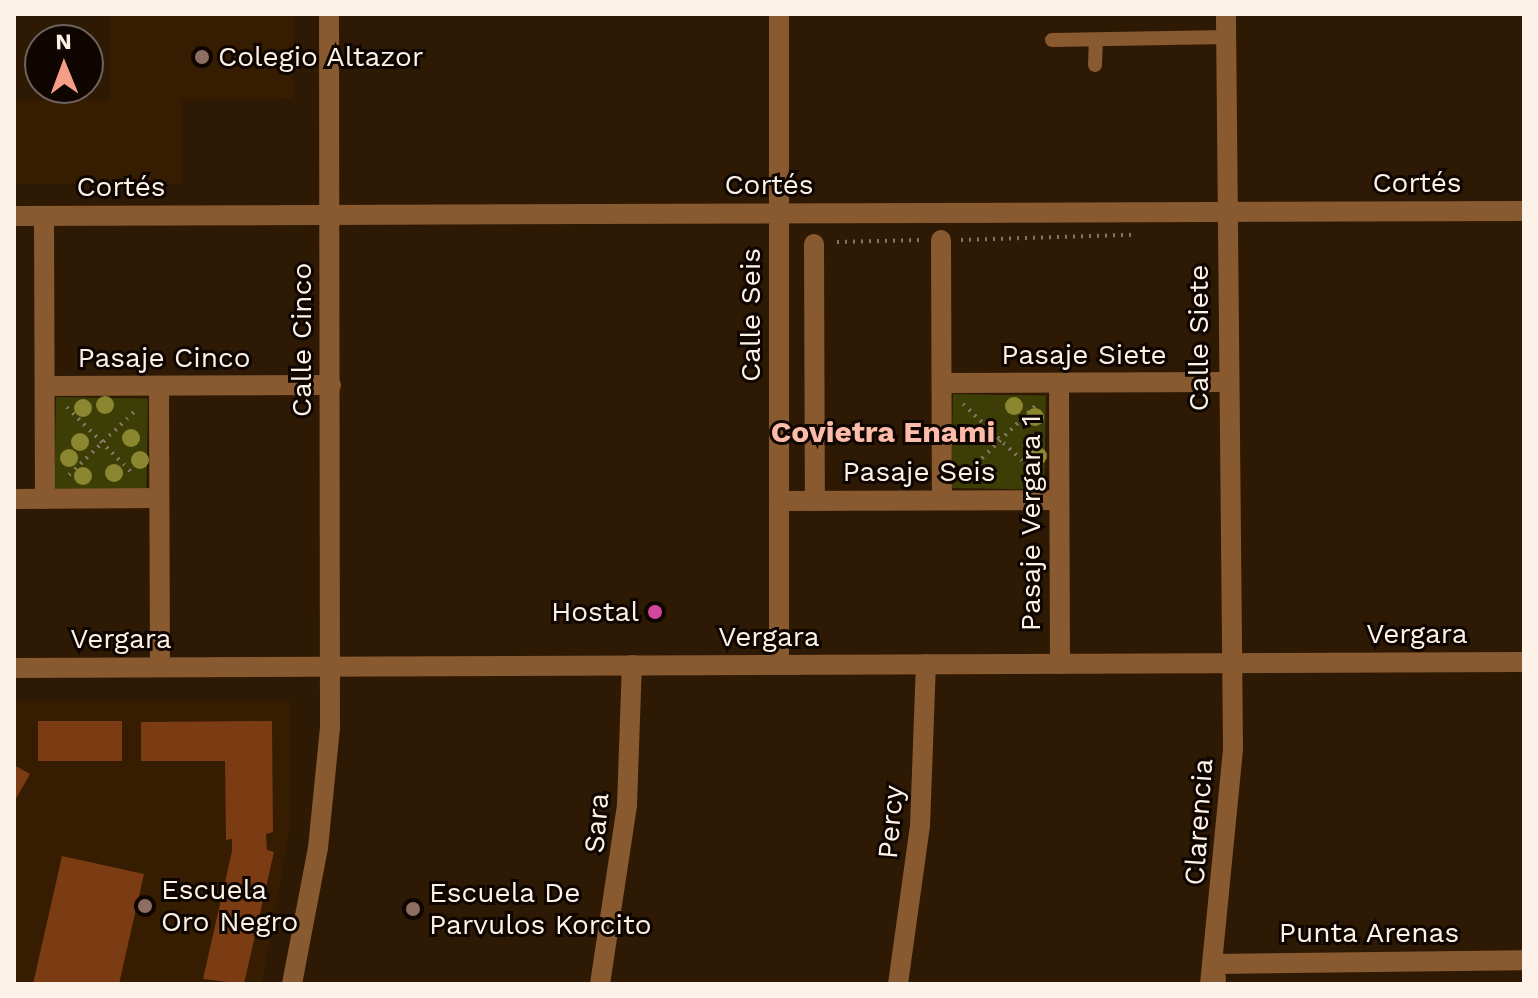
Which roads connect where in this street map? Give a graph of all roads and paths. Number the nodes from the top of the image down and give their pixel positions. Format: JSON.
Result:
{"nodes":[{"id":1,"x":329,"y":14,"type":"edge"},
{"id":2,"x":779,"y":14,"type":"edge"},
{"id":3,"x":1226,"y":14,"type":"edge"},
{"id":4,"x":1226,"y":37,"type":"junction"},
{"id":5,"x":1052,"y":40,"type":"dead end"},
{"id":6,"x":1096,"y":40,"type":"junction"},
{"id":7,"x":1095,"y":65,"type":"dead end"},
{"id":8,"x":1524,"y":211,"type":"edge"},
{"id":9,"x":1136,"y":212,"type":"junction"},
{"id":10,"x":1226,"y":212,"type":"junction"},
{"id":11,"x":779,"y":213,"type":"junction"},
{"id":12,"x":330,"y":215,"type":"junction"},
{"id":13,"x":14,"y":216,"type":"edge"},
{"id":14,"x":44,"y":216,"type":"junction"},
{"id":15,"x":941,"y":240,"type":"junction"},
{"id":16,"x":814,"y":244,"type":"joint"},
{"id":17,"x":1227,"y":382,"type":"junction"},
{"id":18,"x":942,"y":383,"type":"junction"},
{"id":19,"x":1059,"y":383,"type":"junction"},
{"id":20,"x":331,"y":385,"type":"junction"},
{"id":21,"x":45,"y":386,"type":"junction"},
{"id":22,"x":159,"y":386,"type":"junction"},
{"id":23,"x":1001,"y":440,"type":"junction"},
{"id":24,"x":103,"y":442,"type":"junction"},
{"id":25,"x":159,"y":498,"type":"junction"},
{"id":26,"x":14,"y":499,"type":"edge"},
{"id":27,"x":45,"y":499,"type":"junction"},
{"id":28,"x":942,"y":500,"type":"junction"},
{"id":29,"x":1059,"y":500,"type":"junction"},
{"id":30,"x":779,"y":501,"type":"junction"},
{"id":31,"x":815,"y":501,"type":"junction"},
{"id":32,"x":1524,"y":662,"type":"edge"},
{"id":33,"x":1231,"y":663,"type":"junction"},
{"id":34,"x":926,"y":664,"type":"junction"},
{"id":35,"x":1060,"y":664,"type":"junction"},
{"id":36,"x":632,"y":665,"type":"junction"},
{"id":37,"x":779,"y":665,"type":"junction"},
{"id":38,"x":331,"y":666,"type":"junction"},
{"id":39,"x":160,"y":667,"type":"junction"},
{"id":40,"x":14,"y":668,"type":"edge"},
{"id":41,"x":1524,"y":960,"type":"edge"},
{"id":42,"x":1213,"y":977,"type":"edge"},
{"id":43,"x":292,"y":984,"type":"edge"},
{"id":44,"x":600,"y":984,"type":"edge"},
{"id":45,"x":898,"y":984,"type":"edge"}],
"edges":[{"from":1,"to":12,"type":"street","name":"Calle Cinco"},
{"from":2,"to":11,"type":"street","name":"Calle Seis"},
{"from":3,"to":4,"type":"street","name":"Calle Siete"},
{"from":4,"to":6,"type":"lane"},
{"from":4,"to":10,"type":"street","name":"Calle Siete"},
{"from":5,"to":6,"type":"lane"},
{"from":6,"to":7,"type":"lane"},
{"from":8,"to":10,"type":"street","name":"Cortés"},
{"from":9,"to":10,"type":"street","name":"Cortés"},
{"from":9,"to":11,"type":"street","name":"Cortés"},
{"from":9,"to":15,"type":"path"},
{"from":10,"to":17,"type":"street","name":"Calle Siete"},
{"from":11,"to":12,"type":"street","name":"Cortés"},
{"from":11,"to":30,"type":"street","name":"Calle Seis"},
{"from":12,"to":14,"type":"street","name":"Cortés"},
{"from":12,"to":20,"type":"street","name":"Calle Cinco"},
{"from":13,"to":14,"type":"street","name":"Cortés"},
{"from":14,"to":21,"type":"street"},
{"from":15,"to":16,"type":"path"},
{"from":15,"to":18,"type":"street"},
{"from":16,"to":31,"type":"street"},
{"from":17,"to":19,"type":"street","name":"Pasaje Siete"},
{"from":17,"to":33,"type":"street","name":"Calle Siete"},
{"from":18,"to":19,"type":"street","name":"Pasaje Siete"},
{"from":18,"to":23,"type":"path"},
{"from":18,"to":28,"type":"street"},
{"from":19,"to":23,"type":"path"},
{"from":19,"to":29,"type":"street","name":"Pasaje Vergara 1"},
{"from":20,"to":22,"type":"street","name":"Pasaje Cinco"},
{"from":20,"to":38,"type":"street","name":"Calle Cinco"},
{"from":21,"to":22,"type":"street","name":"Pasaje Cinco"},
{"from":21,"to":24,"type":"path"},
{"from":21,"to":27,"type":"street"},
{"from":22,"to":24,"type":"path"},
{"from":22,"to":25,"type":"street"},
{"from":23,"to":28,"type":"path"},
{"from":23,"to":29,"type":"path"},
{"from":24,"to":25,"type":"path"},
{"from":24,"to":27,"type":"path"},
{"from":25,"to":27,"type":"street"},
{"from":25,"to":39,"type":"street"},
{"from":26,"to":27,"type":"street"},
{"from":28,"to":29,"type":"street","name":"Pasaje Seis"},
{"from":28,"to":31,"type":"street","name":"Pasaje Seis"},
{"from":29,"to":35,"type":"street","name":"Pasaje Vergara 1"},
{"from":30,"to":31,"type":"street","name":"Pasaje Seis"},
{"from":30,"to":37,"type":"street","name":"Calle Seis"},
{"from":32,"to":33,"type":"street","name":"Vergara"},
{"from":33,"to":35,"type":"street","name":"Vergara"},
{"from":33,"to":42,"type":"street","name":"Clarencia"},
{"from":34,"to":35,"type":"street","name":"Vergara"},
{"from":34,"to":37,"type":"street","name":"Vergara"},
{"from":34,"to":45,"type":"street","name":"Percy"},
{"from":36,"to":37,"type":"street","name":"Vergara"},
{"from":36,"to":38,"type":"street","name":"Vergara"},
{"from":36,"to":44,"type":"street","name":"Sara"},
{"from":38,"to":39,"type":"street","name":"Vergara"},
{"from":38,"to":43,"type":"street","name":"Calle Cinco"},
{"from":39,"to":40,"type":"street","name":"Vergara"},
{"from":41,"to":42,"type":"street","name":"Punta Arenas"}]}
